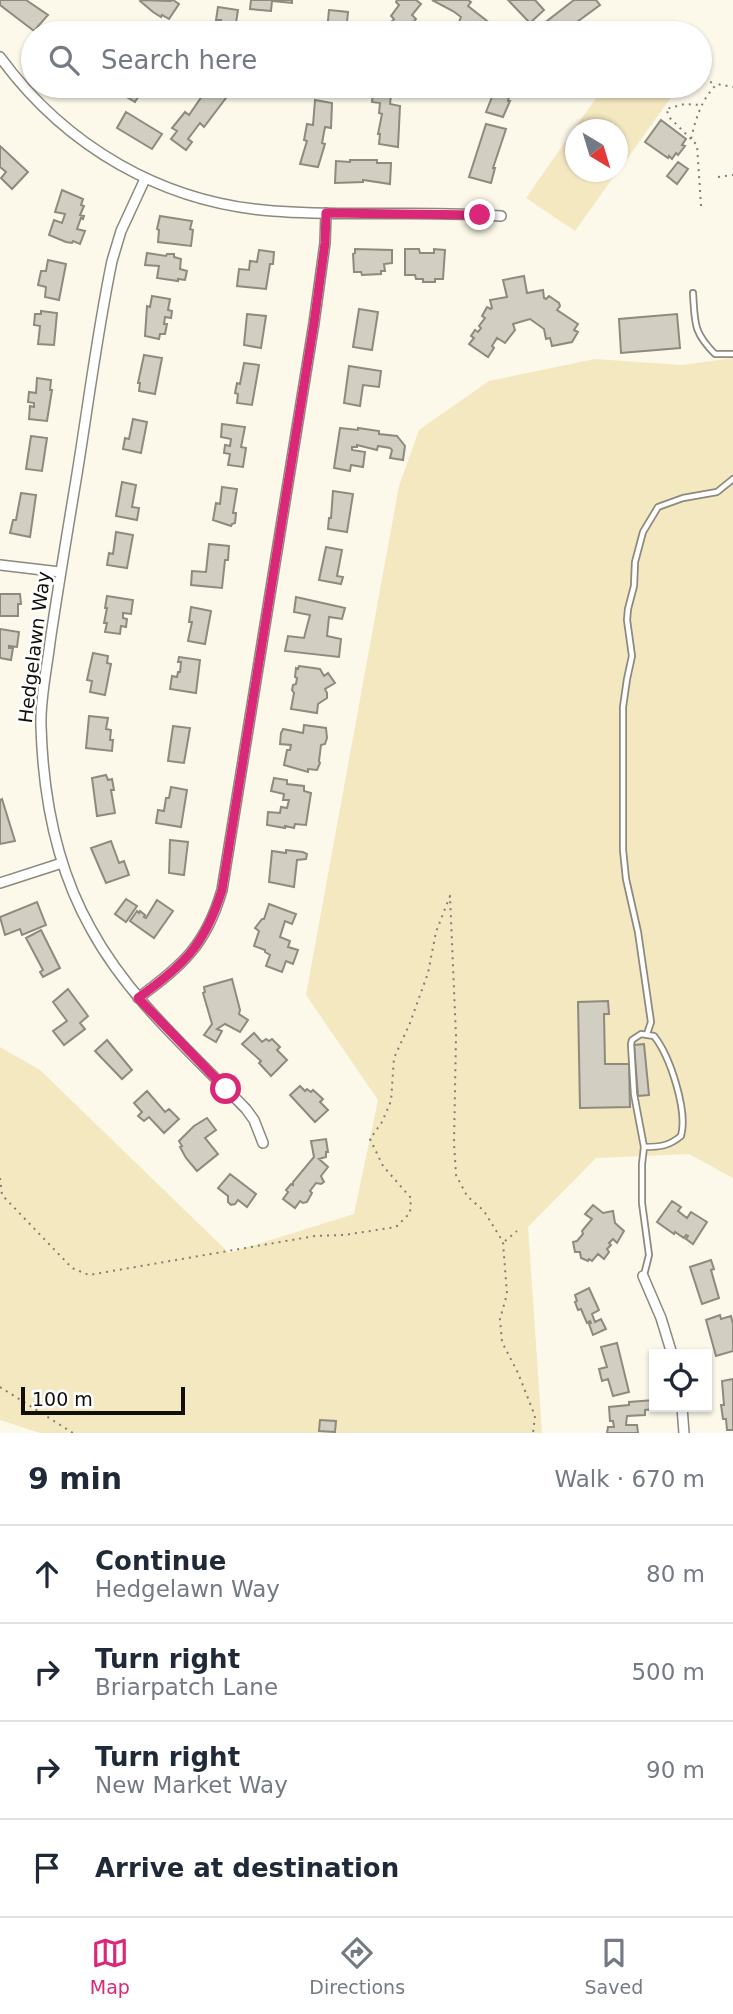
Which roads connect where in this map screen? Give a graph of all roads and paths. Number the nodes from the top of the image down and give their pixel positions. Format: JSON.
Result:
{"nodes":[{"id":1,"x":0,"y":57,"type":"edge"},
{"id":2,"x":21,"y":83,"type":"edge"},
{"id":3,"x":712,"y":83,"type":"edge"},
{"id":4,"x":715,"y":86,"type":"junction"},
{"id":5,"x":733,"y":87,"type":"edge"},
{"id":6,"x":712,"y":90,"type":"edge"},
{"id":7,"x":34,"y":98,"type":"edge"},
{"id":8,"x":706,"y":98,"type":"edge"},
{"id":9,"x":701,"y":105,"type":"junction"},
{"id":10,"x":691,"y":139,"type":"junction"},
{"id":11,"x":733,"y":175,"type":"edge"},
{"id":12,"x":718,"y":177,"type":"dead end"},
{"id":13,"x":145,"y":179,"type":"junction"},
{"id":14,"x":701,"y":206,"type":"dead end"},
{"id":15,"x":326,"y":213,"type":"junction"},
{"id":16,"x":501,"y":216,"type":"dead end"},
{"id":17,"x":693,"y":293,"type":"dead end"},
{"id":18,"x":733,"y":354,"type":"edge"},
{"id":19,"x":733,"y":479,"type":"edge"},
{"id":20,"x":0,"y":565,"type":"edge"},
{"id":21,"x":60,"y":572,"type":"junction"},
{"id":22,"x":62,"y":863,"type":"junction"},
{"id":23,"x":0,"y":883,"type":"edge"},
{"id":24,"x":138,"y":998,"type":"junction"},
{"id":25,"x":647,"y":1034,"type":"junction"},
{"id":26,"x":263,"y":1143,"type":"dead end"},
{"id":27,"x":644,"y":1147,"type":"junction"},
{"id":28,"x":0,"y":1178,"type":"edge"},
{"id":29,"x":517,"y":1231,"type":"dead end"},
{"id":30,"x":503,"y":1242,"type":"junction"},
{"id":31,"x":643,"y":1276,"type":"joint"},
{"id":32,"x":670,"y":1349,"type":"edge"},
{"id":33,"x":0,"y":1387,"type":"edge"},
{"id":34,"x":682,"y":1412,"type":"edge"},
{"id":35,"x":73,"y":1433,"type":"edge"},
{"id":36,"x":533,"y":1433,"type":"edge"},
{"id":37,"x":684,"y":1433,"type":"edge"}],
"edges":[{"from":1,"to":2,"type":"street"},
{"from":3,"to":4,"type":"path"},
{"from":4,"to":5,"type":"path"},
{"from":4,"to":6,"type":"path"},
{"from":7,"to":13,"type":"street"},
{"from":8,"to":9,"type":"path"},
{"from":9,"to":10,"type":"path"},
{"from":9,"to":10,"type":"path"},
{"from":10,"to":14,"type":"path"},
{"from":11,"to":12,"type":"path"},
{"from":13,"to":15,"type":"street"},
{"from":13,"to":21,"type":"street","name":"Hedgelawn Way"},
{"from":15,"to":16,"type":"street"},
{"from":15,"to":24,"type":"street"},
{"from":17,"to":18,"type":"lane"},
{"from":19,"to":25,"type":"lane"},
{"from":20,"to":21,"type":"street"},
{"from":21,"to":22,"type":"street","name":"Hedgelawn Way"},
{"from":22,"to":23,"type":"street"},
{"from":22,"to":24,"type":"street","name":"Hedgelawn Way"},
{"from":24,"to":26,"type":"street","name":"Hedgelawn Way"},
{"from":25,"to":27,"type":"lane"},
{"from":25,"to":27,"type":"lane"},
{"from":27,"to":31,"type":"lane"},
{"from":28,"to":30,"type":"path"},
{"from":29,"to":30,"type":"path"},
{"from":30,"to":36,"type":"path"},
{"from":31,"to":32,"type":"street"},
{"from":33,"to":35,"type":"path"},
{"from":34,"to":37,"type":"street"}]}
